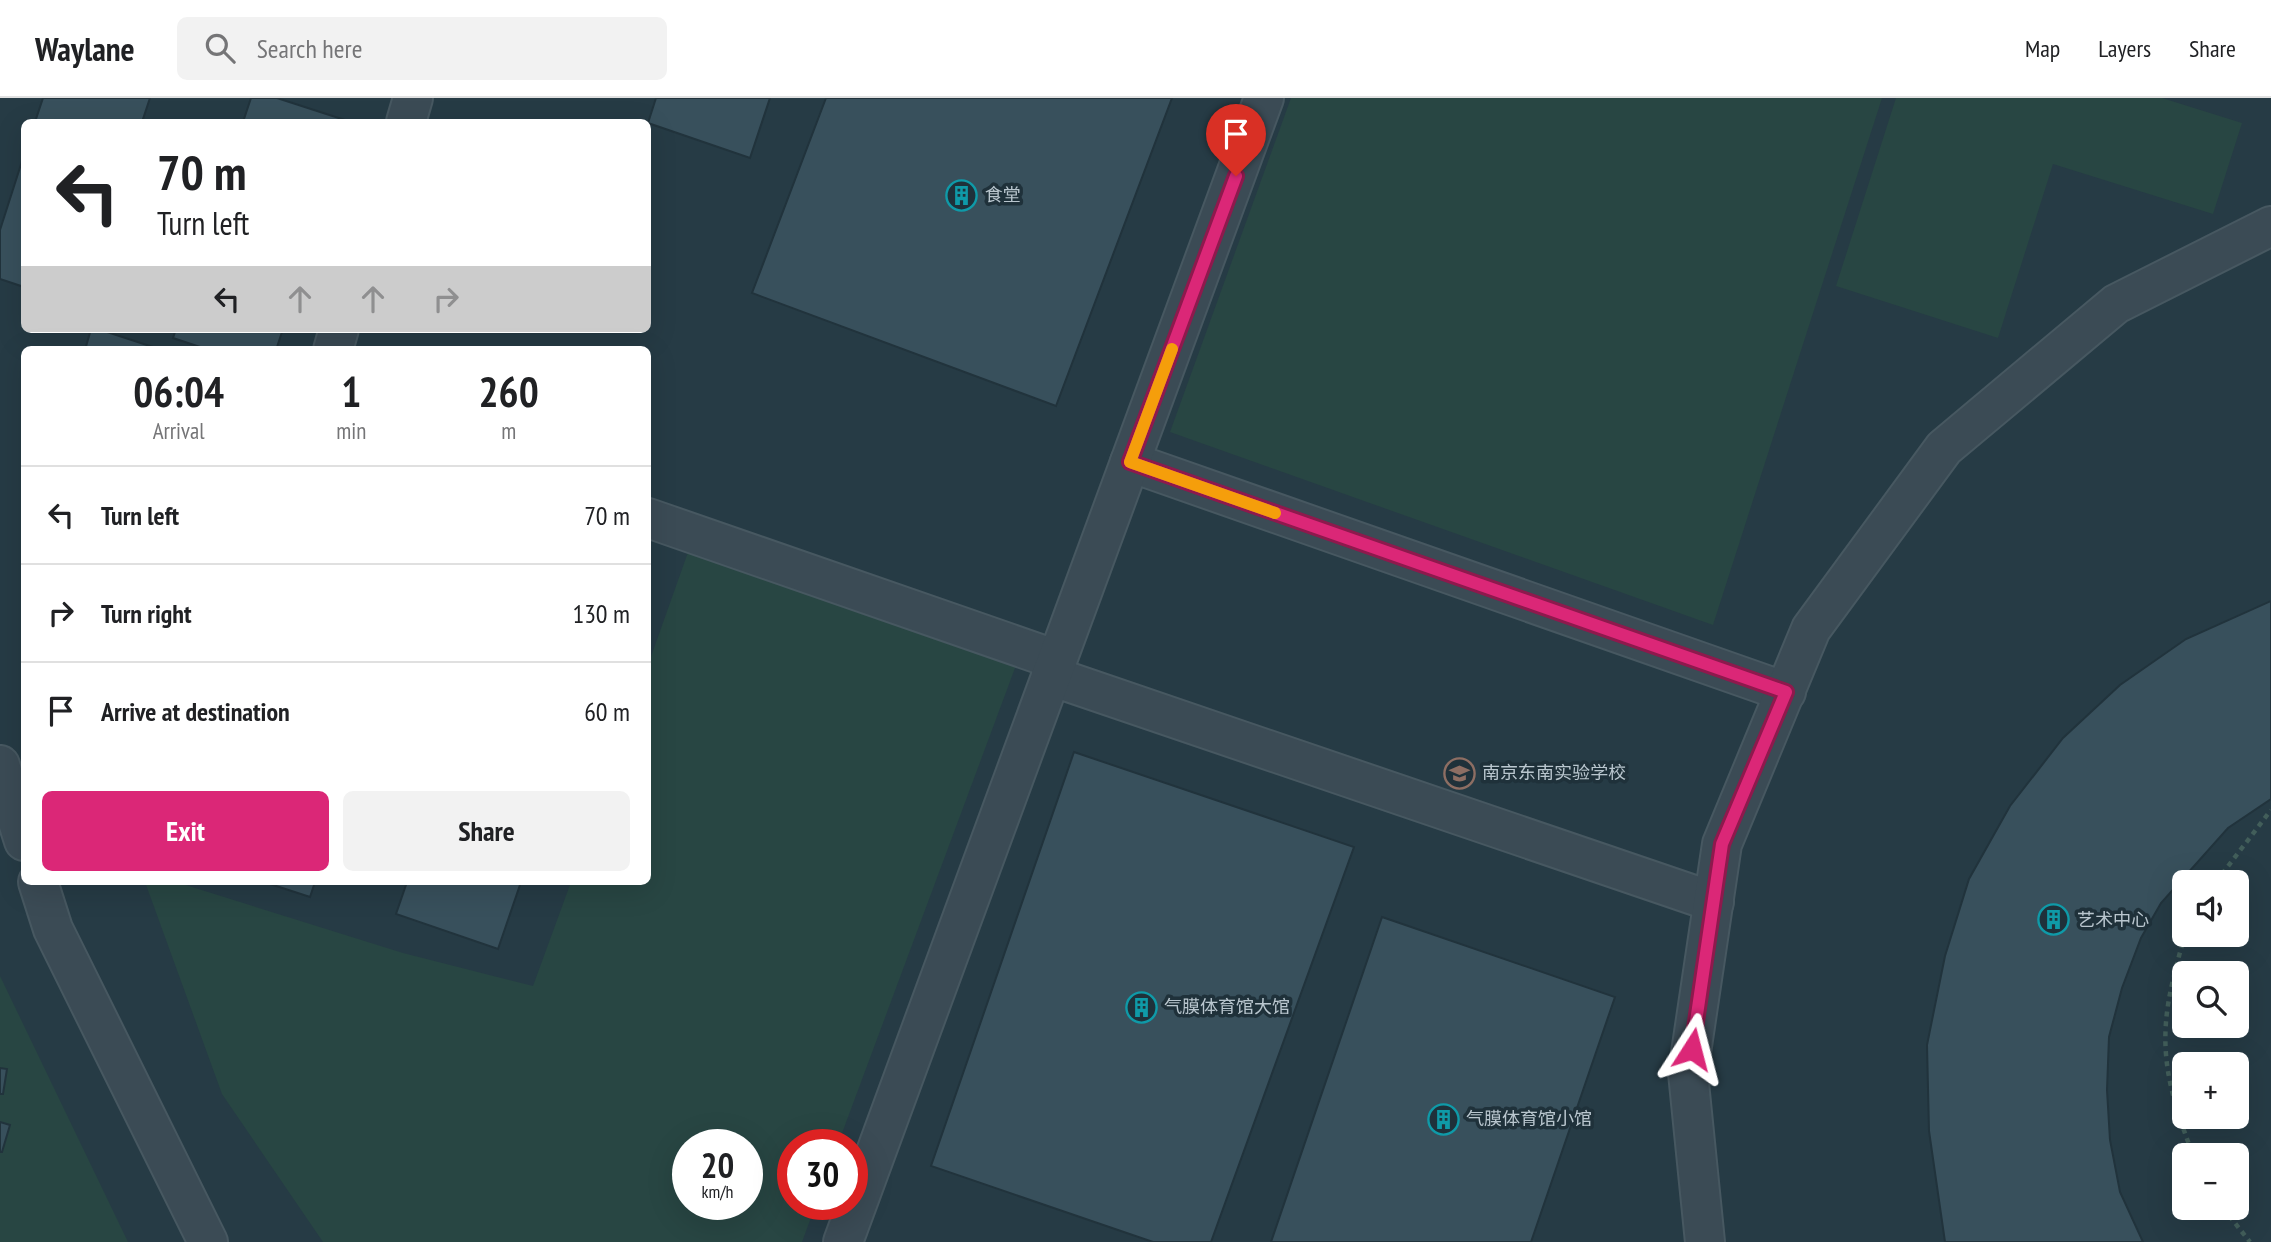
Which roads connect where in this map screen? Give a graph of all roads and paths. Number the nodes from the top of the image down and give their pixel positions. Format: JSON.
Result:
{"nodes":[{"id":1,"x":413,"y":98,"type":"edge"},
{"id":2,"x":1264,"y":98,"type":"edge"},
{"id":3,"x":406,"y":119,"type":"edge"},
{"id":4,"x":2271,"y":226,"type":"edge"},
{"id":5,"x":1130,"y":462,"type":"junction"},
{"id":6,"x":651,"y":519,"type":"edge"},
{"id":7,"x":1054,"y":668,"type":"junction"},
{"id":8,"x":1786,"y":692,"type":"junction"},
{"id":9,"x":0,"y":765,"type":"edge"},
{"id":10,"x":2271,"y":810,"type":"edge"},
{"id":11,"x":21,"y":832,"type":"edge"},
{"id":12,"x":2225,"y":870,"type":"edge"},
{"id":13,"x":39,"y":885,"type":"edge"},
{"id":14,"x":1714,"y":902,"type":"junction"},
{"id":15,"x":2183,"y":947,"type":"edge"},
{"id":16,"x":2189,"y":1143,"type":"edge"},
{"id":17,"x":2232,"y":1220,"type":"edge"},
{"id":18,"x":208,"y":1242,"type":"edge"},
{"id":19,"x":843,"y":1242,"type":"edge"},
{"id":20,"x":1705,"y":1242,"type":"edge"},
{"id":21,"x":2250,"y":1242,"type":"edge"}],
"edges":[{"from":1,"to":3,"type":"street"},
{"from":2,"to":5,"type":"street"},
{"from":4,"to":8,"type":"street"},
{"from":5,"to":7,"type":"street"},
{"from":5,"to":8,"type":"street"},
{"from":6,"to":7,"type":"street"},
{"from":7,"to":14,"type":"street"},
{"from":7,"to":19,"type":"street"},
{"from":8,"to":14,"type":"street"},
{"from":9,"to":11,"type":"street"},
{"from":10,"to":12,"type":"path"},
{"from":13,"to":18,"type":"street"},
{"from":14,"to":20,"type":"street"},
{"from":15,"to":16,"type":"path"},
{"from":17,"to":21,"type":"path"}]}
